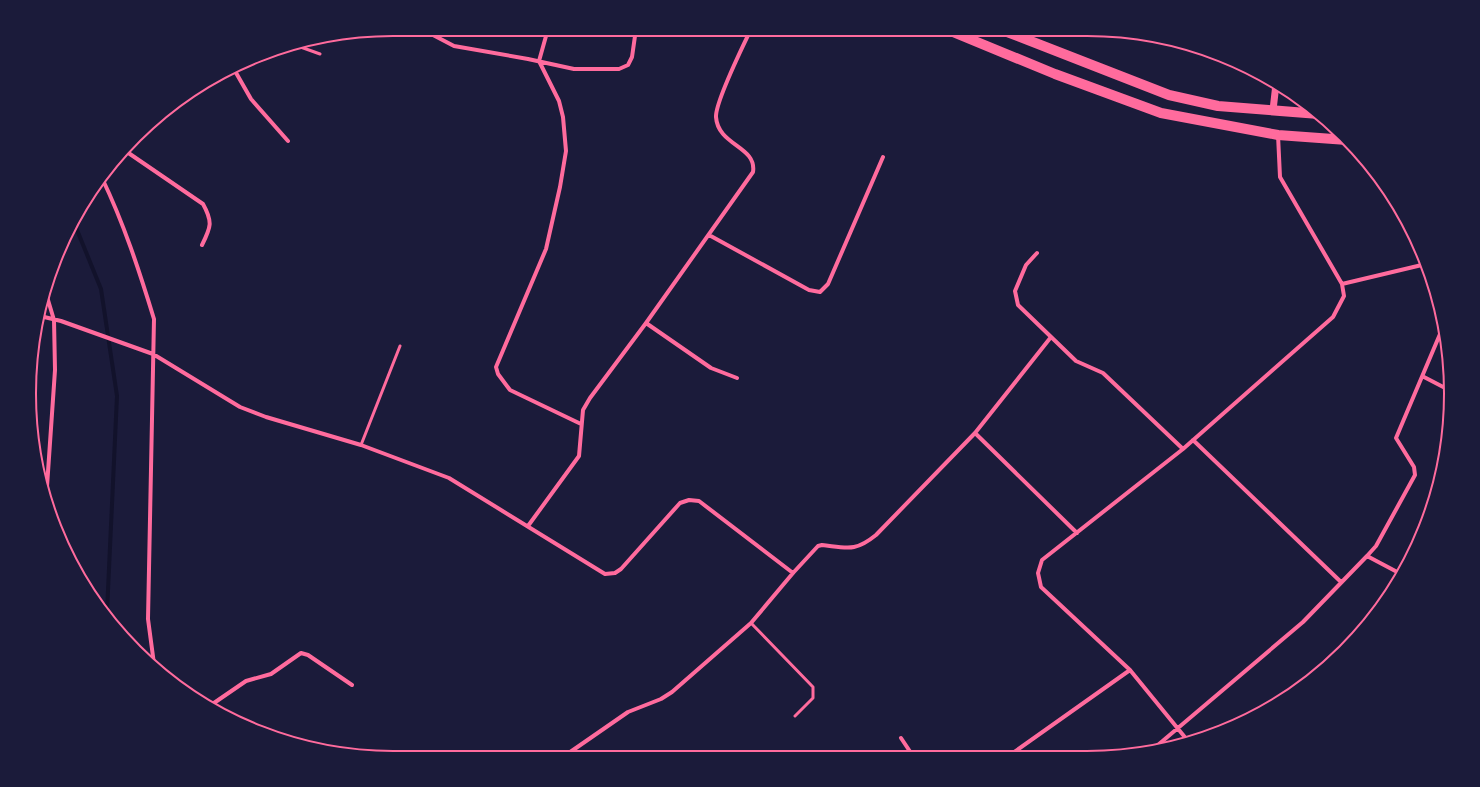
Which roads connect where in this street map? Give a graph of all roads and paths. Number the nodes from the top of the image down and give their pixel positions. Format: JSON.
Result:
{"nodes":[{"id":1,"x":436,"y":36,"type":"edge"},
{"id":2,"x":546,"y":36,"type":"edge"},
{"id":3,"x":635,"y":36,"type":"edge"},
{"id":4,"x":748,"y":36,"type":"edge"},
{"id":5,"x":963,"y":36,"type":"edge"},
{"id":6,"x":1025,"y":36,"type":"edge"},
{"id":7,"x":302,"y":48,"type":"edge"},
{"id":8,"x":320,"y":54,"type":"dead end"},
{"id":9,"x":539,"y":61,"type":"junction"},
{"id":10,"x":236,"y":73,"type":"edge"},
{"id":11,"x":1275,"y":90,"type":"edge"},
{"id":12,"x":1273,"y":110,"type":"junction"},
{"id":13,"x":1308,"y":113,"type":"edge"},
{"id":14,"x":1278,"y":135,"type":"junction"},
{"id":15,"x":1337,"y":139,"type":"edge"},
{"id":16,"x":288,"y":141,"type":"dead end"},
{"id":17,"x":129,"y":154,"type":"edge"},
{"id":18,"x":883,"y":157,"type":"dead end"},
{"id":19,"x":105,"y":183,"type":"edge"},
{"id":20,"x":709,"y":235,"type":"junction"},
{"id":21,"x":202,"y":245,"type":"dead end"},
{"id":22,"x":1037,"y":253,"type":"dead end"},
{"id":23,"x":1420,"y":265,"type":"edge"},
{"id":24,"x":1342,"y":284,"type":"junction"},
{"id":25,"x":48,"y":301,"type":"edge"},
{"id":26,"x":44,"y":317,"type":"edge"},
{"id":27,"x":54,"y":320,"type":"junction"},
{"id":28,"x":646,"y":323,"type":"junction"},
{"id":29,"x":1051,"y":337,"type":"junction"},
{"id":30,"x":1439,"y":338,"type":"edge"},
{"id":31,"x":400,"y":346,"type":"dead end"},
{"id":32,"x":153,"y":354,"type":"junction"},
{"id":33,"x":1424,"y":377,"type":"junction"},
{"id":34,"x":737,"y":378,"type":"dead end"},
{"id":35,"x":1444,"y":387,"type":"edge"},
{"id":36,"x":581,"y":424,"type":"junction"},
{"id":37,"x":975,"y":433,"type":"junction"},
{"id":38,"x":1193,"y":440,"type":"junction"},
{"id":39,"x":361,"y":445,"type":"junction"},
{"id":40,"x":1183,"y":449,"type":"junction"},
{"id":41,"x":47,"y":483,"type":"edge"},
{"id":42,"x":528,"y":526,"type":"junction"},
{"id":43,"x":1077,"y":533,"type":"junction"},
{"id":44,"x":1367,"y":556,"type":"junction"},
{"id":45,"x":1396,"y":571,"type":"edge"},
{"id":46,"x":793,"y":573,"type":"junction"},
{"id":47,"x":1341,"y":582,"type":"junction"},
{"id":48,"x":751,"y":623,"type":"junction"},
{"id":49,"x":153,"y":657,"type":"edge"},
{"id":50,"x":1130,"y":670,"type":"junction"},
{"id":51,"x":352,"y":685,"type":"dead end"},
{"id":52,"x":214,"y":703,"type":"edge"},
{"id":53,"x":795,"y":716,"type":"dead end"},
{"id":54,"x":1178,"y":729,"type":"junction"},
{"id":55,"x":1185,"y":737,"type":"edge"},
{"id":56,"x":901,"y":738,"type":"dead end"},
{"id":57,"x":1161,"y":743,"type":"edge"},
{"id":58,"x":572,"y":751,"type":"edge"},
{"id":59,"x":910,"y":751,"type":"edge"},
{"id":60,"x":1016,"y":751,"type":"edge"}],
"edges":[{"from":1,"to":9,"type":"street"},
{"from":2,"to":9,"type":"street"},
{"from":3,"to":9,"type":"street"},
{"from":4,"to":20,"type":"street"},
{"from":5,"to":14,"type":"main road"},
{"from":6,"to":12,"type":"main road"},
{"from":7,"to":8,"type":"lane"},
{"from":9,"to":36,"type":"street"},
{"from":10,"to":16,"type":"street"},
{"from":11,"to":12,"type":"street"},
{"from":12,"to":13,"type":"main road"},
{"from":14,"to":15,"type":"main road"},
{"from":14,"to":24,"type":"street"},
{"from":17,"to":21,"type":"street"},
{"from":18,"to":20,"type":"street"},
{"from":19,"to":32,"type":"street"},
{"from":20,"to":28,"type":"street"},
{"from":22,"to":29,"type":"street"},
{"from":23,"to":24,"type":"street"},
{"from":24,"to":38,"type":"street"},
{"from":25,"to":27,"type":"street"},
{"from":26,"to":27,"type":"street"},
{"from":27,"to":32,"type":"street"},
{"from":27,"to":41,"type":"street"},
{"from":28,"to":34,"type":"street"},
{"from":28,"to":36,"type":"street"},
{"from":29,"to":37,"type":"street"},
{"from":29,"to":40,"type":"street"},
{"from":30,"to":33,"type":"street"},
{"from":31,"to":39,"type":"lane"},
{"from":32,"to":39,"type":"street"},
{"from":32,"to":49,"type":"street"},
{"from":33,"to":35,"type":"street"},
{"from":33,"to":44,"type":"street"},
{"from":36,"to":42,"type":"street"},
{"from":37,"to":43,"type":"street"},
{"from":37,"to":46,"type":"street"},
{"from":38,"to":40,"type":"street"},
{"from":38,"to":47,"type":"street"},
{"from":39,"to":42,"type":"street"},
{"from":40,"to":43,"type":"street"},
{"from":42,"to":46,"type":"street"},
{"from":43,"to":50,"type":"street"},
{"from":44,"to":45,"type":"street"},
{"from":44,"to":47,"type":"street"},
{"from":46,"to":48,"type":"street"},
{"from":47,"to":54,"type":"street"},
{"from":48,"to":53,"type":"lane"},
{"from":48,"to":58,"type":"street"},
{"from":50,"to":54,"type":"street"},
{"from":50,"to":60,"type":"street"},
{"from":51,"to":52,"type":"street"},
{"from":54,"to":55,"type":"street"},
{"from":54,"to":57,"type":"street"},
{"from":56,"to":59,"type":"street"}]}
